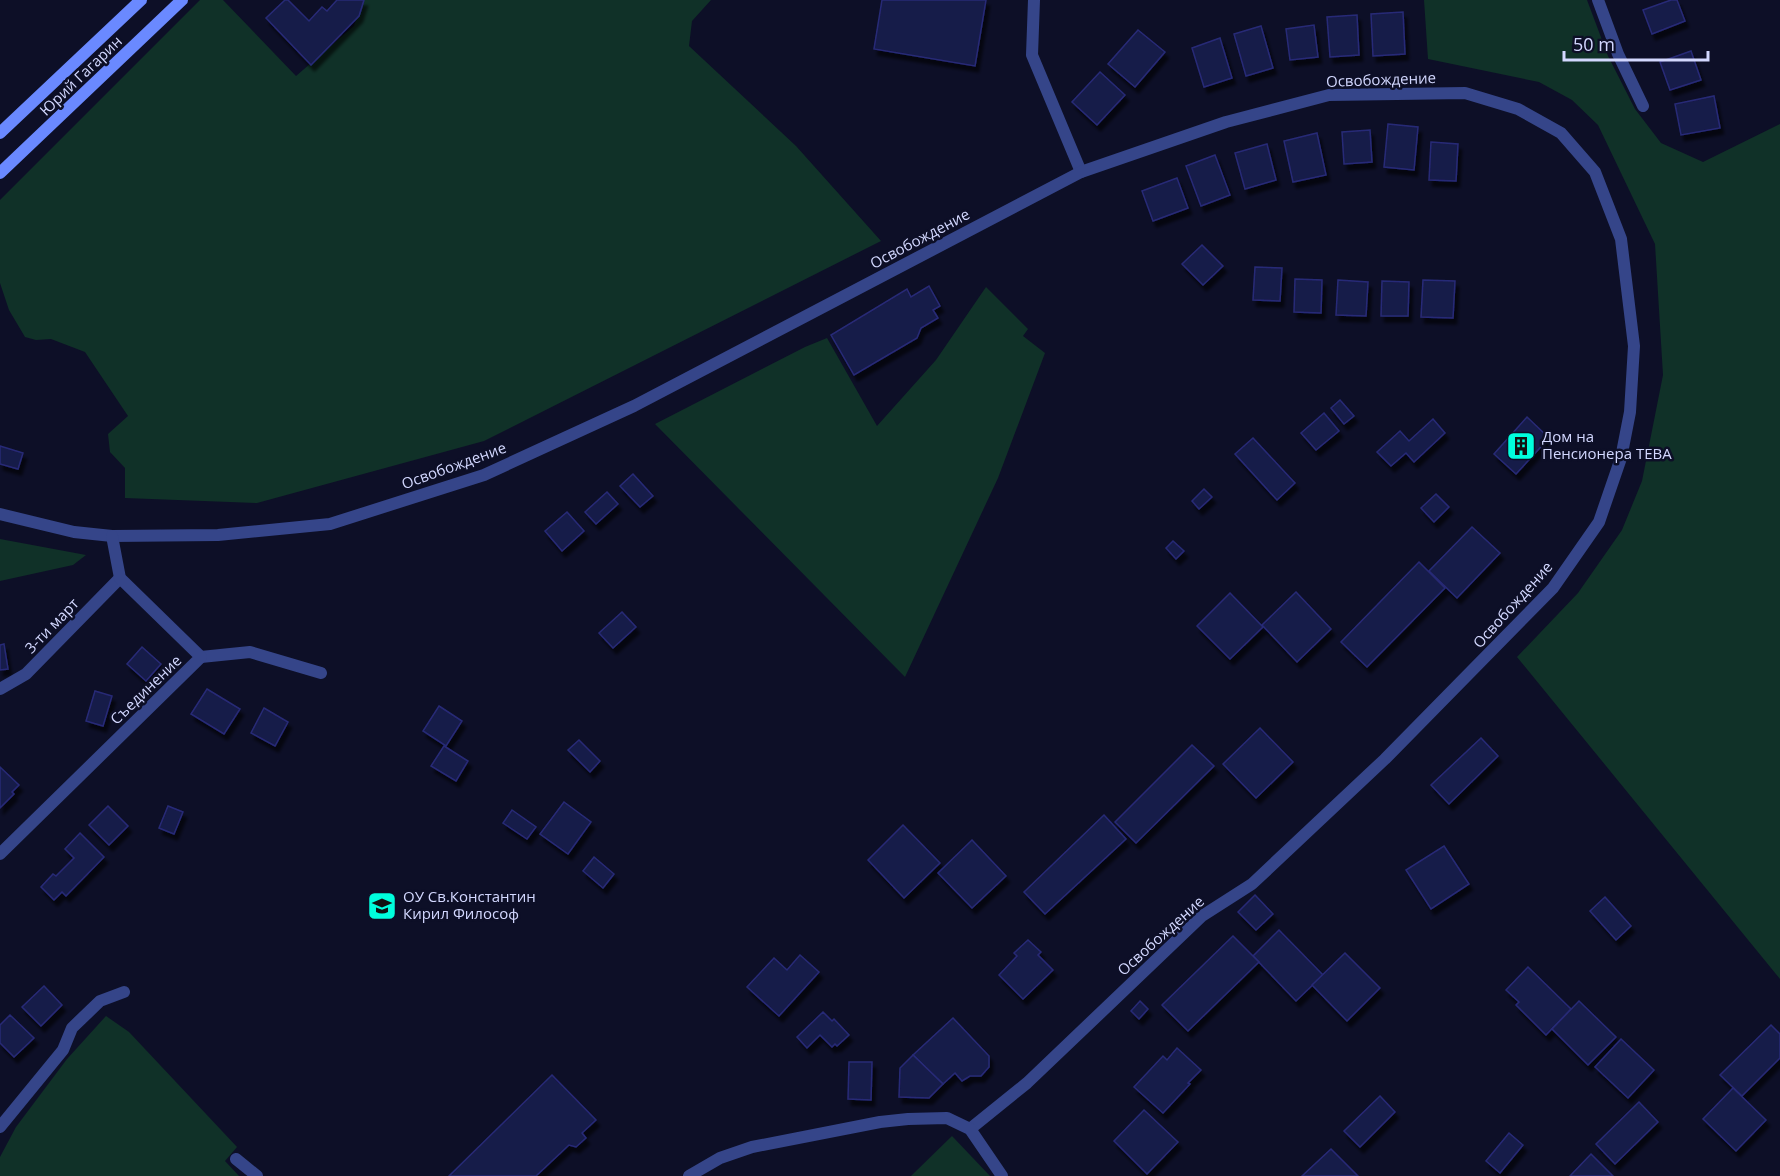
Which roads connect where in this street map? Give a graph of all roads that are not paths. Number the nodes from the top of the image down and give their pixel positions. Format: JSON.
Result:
{"nodes":[{"id":1,"x":141,"y":0,"type":"edge"},
{"id":2,"x":182,"y":0,"type":"edge"},
{"id":3,"x":1034,"y":0,"type":"edge"},
{"id":4,"x":1598,"y":0,"type":"edge"},
{"id":5,"x":1643,"y":106,"type":"dead end"},
{"id":6,"x":0,"y":133,"type":"edge"},
{"id":7,"x":1081,"y":172,"type":"junction"},
{"id":8,"x":0,"y":173,"type":"edge"},
{"id":9,"x":0,"y":514,"type":"edge"},
{"id":10,"x":112,"y":536,"type":"junction"},
{"id":11,"x":120,"y":578,"type":"junction"},
{"id":12,"x":201,"y":657,"type":"junction"},
{"id":13,"x":321,"y":673,"type":"dead end"},
{"id":14,"x":0,"y":689,"type":"edge"},
{"id":15,"x":0,"y":854,"type":"edge"},
{"id":16,"x":124,"y":992,"type":"dead end"},
{"id":17,"x":0,"y":1127,"type":"edge"},
{"id":18,"x":970,"y":1129,"type":"junction"},
{"id":19,"x":236,"y":1159,"type":"dead end"},
{"id":20,"x":256,"y":1176,"type":"edge"},
{"id":21,"x":689,"y":1176,"type":"edge"},
{"id":22,"x":1002,"y":1176,"type":"edge"}],
"edges":[{"from":1,"to":6,"type":"street","name":"Юрий Гагарин"},
{"from":2,"to":8,"type":"street","name":"Юрий Гагарин"},
{"from":3,"to":7,"type":"street"},
{"from":4,"to":5,"type":"street"},
{"from":7,"to":10,"type":"street","name":"Освобождение"},
{"from":7,"to":18,"type":"street","name":"Освобождение"},
{"from":9,"to":10,"type":"street","name":"Освобождение"},
{"from":10,"to":11,"type":"street"},
{"from":11,"to":12,"type":"street","name":"Съединение"},
{"from":11,"to":14,"type":"street","name":"3-ти март"},
{"from":12,"to":13,"type":"street"},
{"from":12,"to":15,"type":"street","name":"Съединение"},
{"from":16,"to":17,"type":"street"},
{"from":18,"to":21,"type":"street"},
{"from":18,"to":22,"type":"street"},
{"from":19,"to":20,"type":"street"}]}
